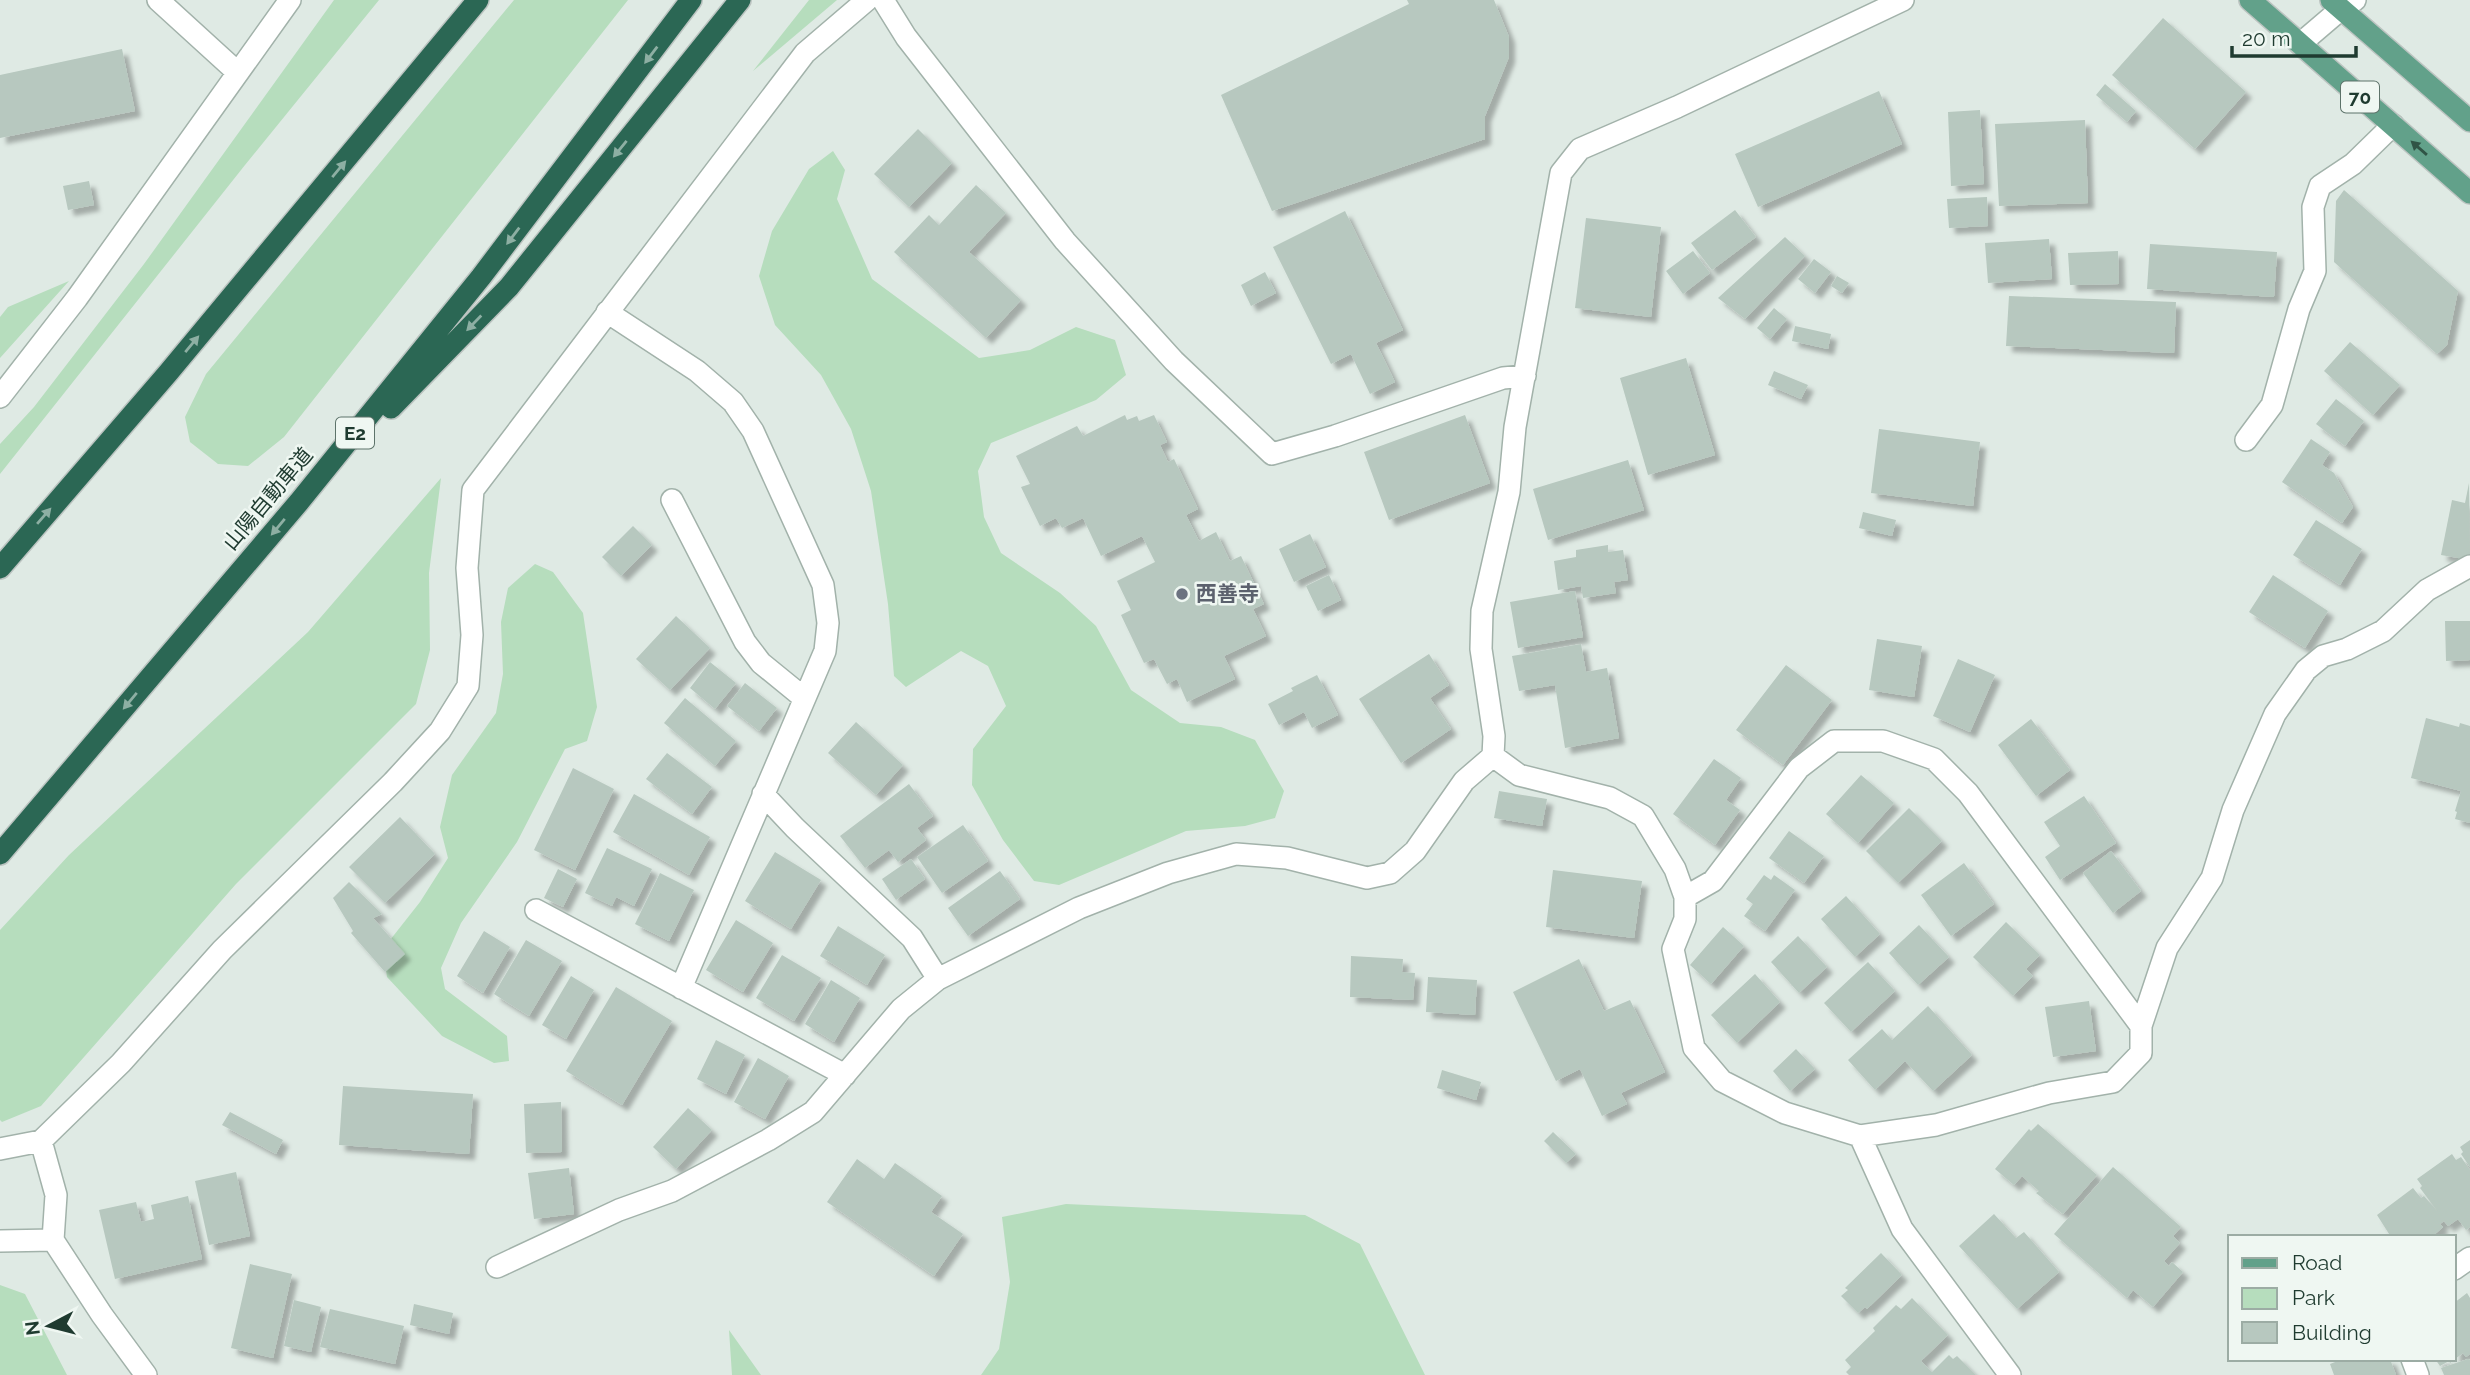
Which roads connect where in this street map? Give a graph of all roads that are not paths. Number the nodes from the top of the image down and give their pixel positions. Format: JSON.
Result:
{"nodes":[{"id":1,"x":158,"y":0,"type":"edge"},
{"id":2,"x":290,"y":0,"type":"edge"},
{"id":3,"x":478,"y":0,"type":"edge"},
{"id":4,"x":691,"y":0,"type":"edge"},
{"id":5,"x":740,"y":0,"type":"edge"},
{"id":6,"x":867,"y":0,"type":"edge"},
{"id":7,"x":883,"y":0,"type":"edge"},
{"id":8,"x":1903,"y":0,"type":"edge"},
{"id":9,"x":2250,"y":0,"type":"edge"},
{"id":10,"x":2342,"y":3,"type":"edge"},
{"id":11,"x":2300,"y":44,"type":"junction"},
{"id":12,"x":237,"y":72,"type":"junction"},
{"id":13,"x":2470,"y":121,"type":"edge"},
{"id":14,"x":2393,"y":125,"type":"junction"},
{"id":15,"x":2470,"y":193,"type":"edge"},
{"id":16,"x":607,"y":312,"type":"junction"},
{"id":17,"x":1525,"y":376,"type":"junction"},
{"id":18,"x":0,"y":397,"type":"edge"},
{"id":19,"x":2246,"y":440,"type":"dead end"},
{"id":20,"x":672,"y":500,"type":"dead end"},
{"id":21,"x":299,"y":502,"type":"junction"},
{"id":22,"x":2470,"y":566,"type":"edge"},
{"id":23,"x":0,"y":568,"type":"edge"},
{"id":24,"x":804,"y":698,"type":"junction"},
{"id":25,"x":1493,"y":757,"type":"junction"},
{"id":26,"x":763,"y":794,"type":"junction"},
{"id":27,"x":0,"y":854,"type":"edge"},
{"id":28,"x":1685,"y":897,"type":"junction"},
{"id":29,"x":536,"y":910,"type":"dead end"},
{"id":30,"x":938,"y":979,"type":"junction"},
{"id":31,"x":681,"y":988,"type":"junction"},
{"id":32,"x":2141,"y":1026,"type":"junction"},
{"id":33,"x":845,"y":1075,"type":"junction"},
{"id":34,"x":1860,"y":1136,"type":"junction"},
{"id":35,"x":41,"y":1141,"type":"junction"},
{"id":36,"x":0,"y":1149,"type":"edge"},
{"id":37,"x":53,"y":1240,"type":"junction"},
{"id":38,"x":0,"y":1241,"type":"edge"},
{"id":39,"x":497,"y":1267,"type":"dead end"},
{"id":40,"x":146,"y":1375,"type":"edge"},
{"id":41,"x":2010,"y":1375,"type":"edge"}],
"edges":[{"from":1,"to":12,"type":"street"},
{"from":2,"to":12,"type":"street"},
{"from":23,"to":3,"type":"highway","one_way":true},
{"from":4,"to":21,"type":"highway","name":"山陽自動車道","number":"E2","one_way":true},
{"from":5,"to":21,"type":"highway","one_way":true},
{"from":6,"to":16,"type":"street"},
{"from":7,"to":17,"type":"street"},
{"from":8,"to":17,"type":"street"},
{"from":9,"to":11,"type":"main road","number":"70"},
{"from":10,"to":11,"type":"street"},
{"from":10,"to":13,"type":"main road","number":"70"},
{"from":11,"to":14,"type":"main road","number":"70"},
{"from":12,"to":18,"type":"street"},
{"from":15,"to":14,"type":"main road","number":"70","one_way":true},
{"from":14,"to":19,"type":"street"},
{"from":16,"to":24,"type":"street"},
{"from":16,"to":35,"type":"street"},
{"from":17,"to":25,"type":"street"},
{"from":20,"to":24,"type":"street"},
{"from":21,"to":27,"type":"highway","name":"山陽自動車道","number":"E2","one_way":true},
{"from":22,"to":32,"type":"street"},
{"from":24,"to":26,"type":"street"},
{"from":25,"to":28,"type":"street"},
{"from":25,"to":30,"type":"street"},
{"from":26,"to":30,"type":"street"},
{"from":26,"to":31,"type":"street"},
{"from":28,"to":32,"type":"street"},
{"from":28,"to":34,"type":"street"},
{"from":29,"to":31,"type":"street"},
{"from":30,"to":33,"type":"street"},
{"from":31,"to":33,"type":"street"},
{"from":32,"to":34,"type":"street"},
{"from":33,"to":39,"type":"street"},
{"from":34,"to":41,"type":"street"},
{"from":35,"to":36,"type":"street"},
{"from":35,"to":37,"type":"street"},
{"from":37,"to":38,"type":"street"},
{"from":37,"to":40,"type":"street"}]}
